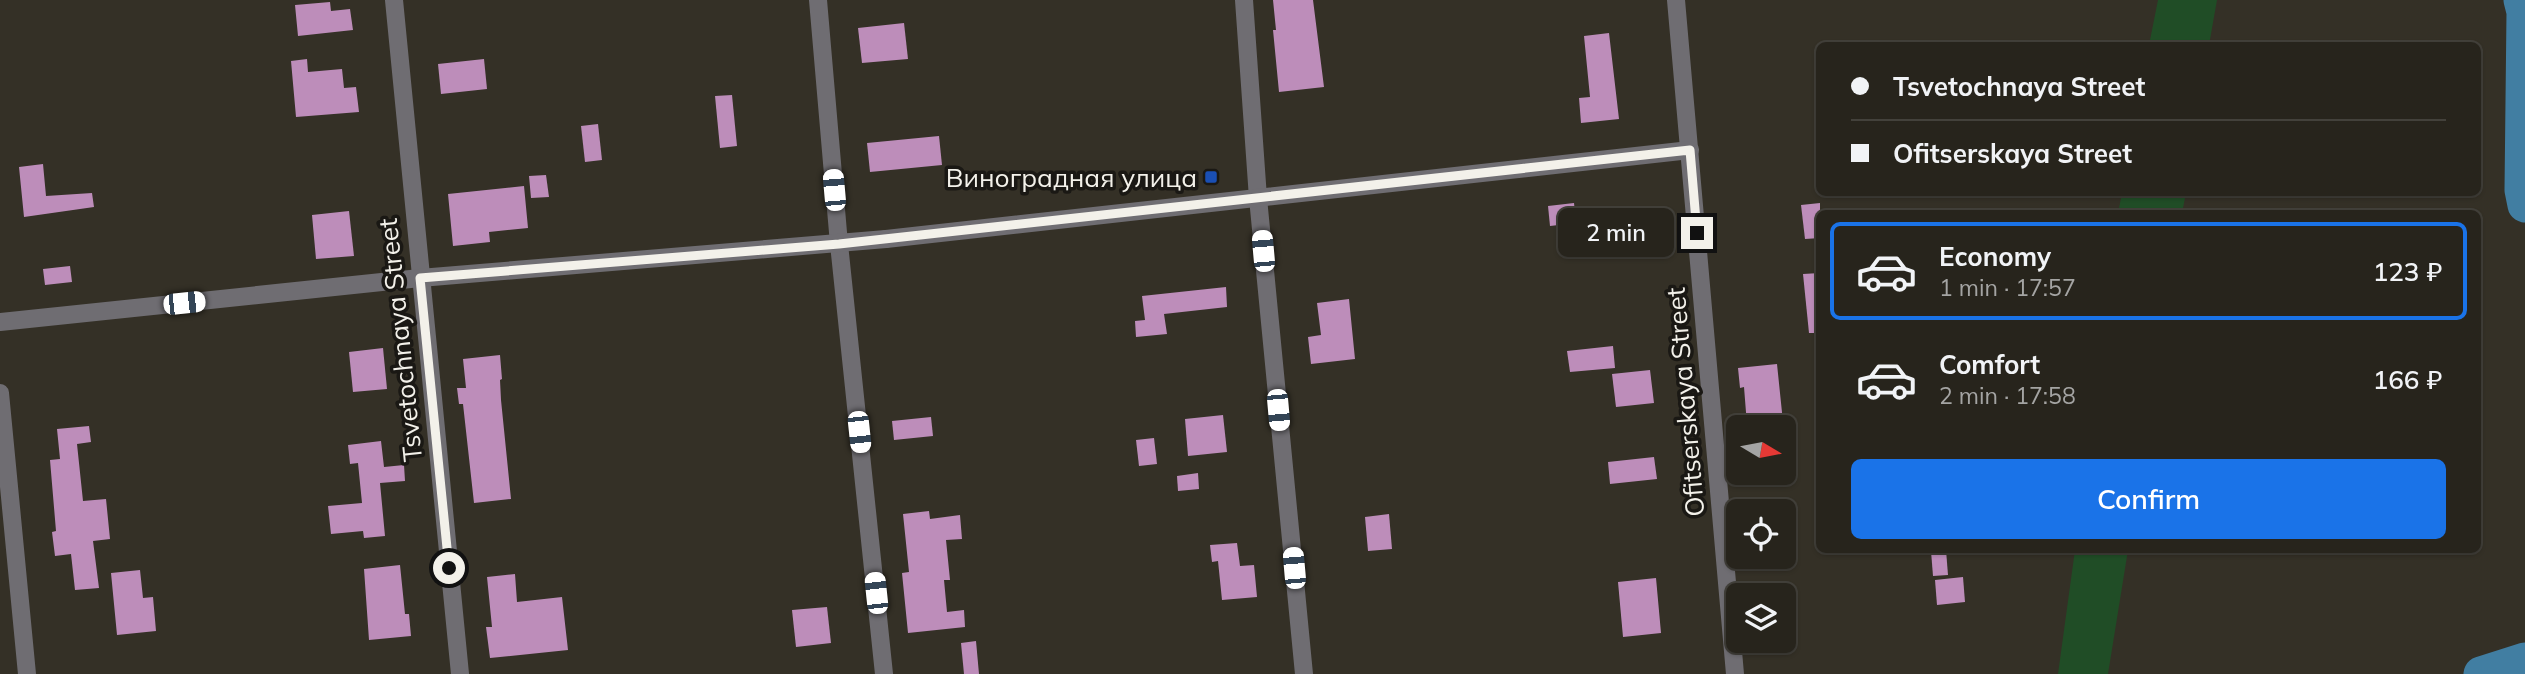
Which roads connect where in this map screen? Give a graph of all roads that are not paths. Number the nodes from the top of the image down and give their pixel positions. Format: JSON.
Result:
{"nodes":[{"id":1,"x":394,"y":0,"type":"edge"},
{"id":2,"x":818,"y":0,"type":"edge"},
{"id":3,"x":1244,"y":0,"type":"edge"},
{"id":4,"x":1676,"y":0,"type":"edge"},
{"id":5,"x":1690,"y":150,"type":"junction"},
{"id":6,"x":1258,"y":198,"type":"junction"},
{"id":7,"x":839,"y":244,"type":"junction"},
{"id":8,"x":420,"y":278,"type":"junction"},
{"id":9,"x":0,"y":322,"type":"edge"},
{"id":10,"x":0,"y":393,"type":"edge"},
{"id":11,"x":27,"y":674,"type":"edge"},
{"id":12,"x":460,"y":674,"type":"edge"},
{"id":13,"x":884,"y":674,"type":"edge"},
{"id":14,"x":1304,"y":674,"type":"edge"},
{"id":15,"x":1735,"y":674,"type":"edge"}],
"edges":[{"from":1,"to":8,"type":"street","name":"Tsvetochnaya Street"},
{"from":2,"to":7,"type":"street"},
{"from":3,"to":6,"type":"street"},
{"from":4,"to":5,"type":"street","name":"Ofitserskaya Street"},
{"from":5,"to":6,"type":"street"},
{"from":5,"to":15,"type":"street","name":"Ofitserskaya Street"},
{"from":6,"to":7,"type":"street"},
{"from":6,"to":14,"type":"street"},
{"from":7,"to":8,"type":"street"},
{"from":7,"to":13,"type":"street"},
{"from":8,"to":9,"type":"street"},
{"from":8,"to":12,"type":"street","name":"Tsvetochnaya Street"},
{"from":10,"to":11,"type":"street"}]}
